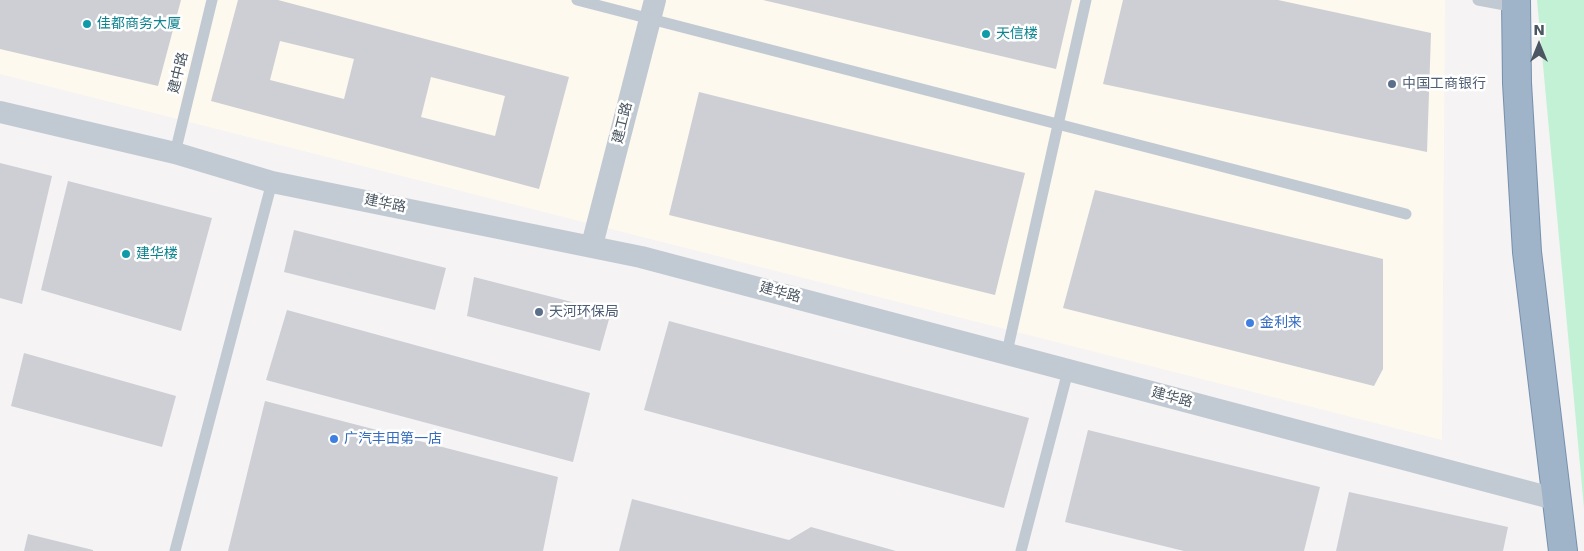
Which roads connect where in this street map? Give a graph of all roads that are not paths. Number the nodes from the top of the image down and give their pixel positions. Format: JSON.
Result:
{"nodes":[{"id":1,"x":212,"y":0,"type":"edge"},
{"id":2,"x":577,"y":0,"type":"edge"},
{"id":3,"x":1086,"y":0,"type":"edge"},
{"id":4,"x":1478,"y":0,"type":"edge"},
{"id":5,"x":1516,"y":4,"type":"edge"},
{"id":6,"x":652,"y":9,"type":"edge"},
{"id":7,"x":0,"y":112,"type":"edge"},
{"id":8,"x":1058,"y":124,"type":"junction"},
{"id":9,"x":175,"y":153,"type":"junction"},
{"id":10,"x":272,"y":182,"type":"junction"},
{"id":11,"x":1406,"y":214,"type":"dead end"},
{"id":12,"x":592,"y":245,"type":"junction"},
{"id":13,"x":1006,"y":352,"type":"junction"},
{"id":14,"x":1068,"y":371,"type":"junction"},
{"id":15,"x":1555,"y":499,"type":"junction"},
{"id":16,"x":175,"y":551,"type":"edge"},
{"id":17,"x":1021,"y":551,"type":"edge"},
{"id":18,"x":1563,"y":551,"type":"edge"}],
"edges":[{"from":1,"to":9,"type":"lane","name":"建中路"},
{"from":2,"to":6,"type":"lane"},
{"from":3,"to":8,"type":"lane"},
{"from":4,"to":5,"type":"lane"},
{"from":5,"to":15,"type":"highway"},
{"from":6,"to":8,"type":"lane"},
{"from":6,"to":12,"type":"street","name":"建工路"},
{"from":7,"to":9,"type":"street","name":"建华路"},
{"from":8,"to":11,"type":"lane"},
{"from":8,"to":13,"type":"lane"},
{"from":9,"to":10,"type":"street","name":"建华路"},
{"from":10,"to":12,"type":"street","name":"建华路"},
{"from":10,"to":16,"type":"lane"},
{"from":12,"to":13,"type":"street","name":"建华路"},
{"from":13,"to":14,"type":"street","name":"建华路"},
{"from":14,"to":15,"type":"street","name":"建华路"},
{"from":14,"to":17,"type":"lane"},
{"from":15,"to":18,"type":"highway"}]}
